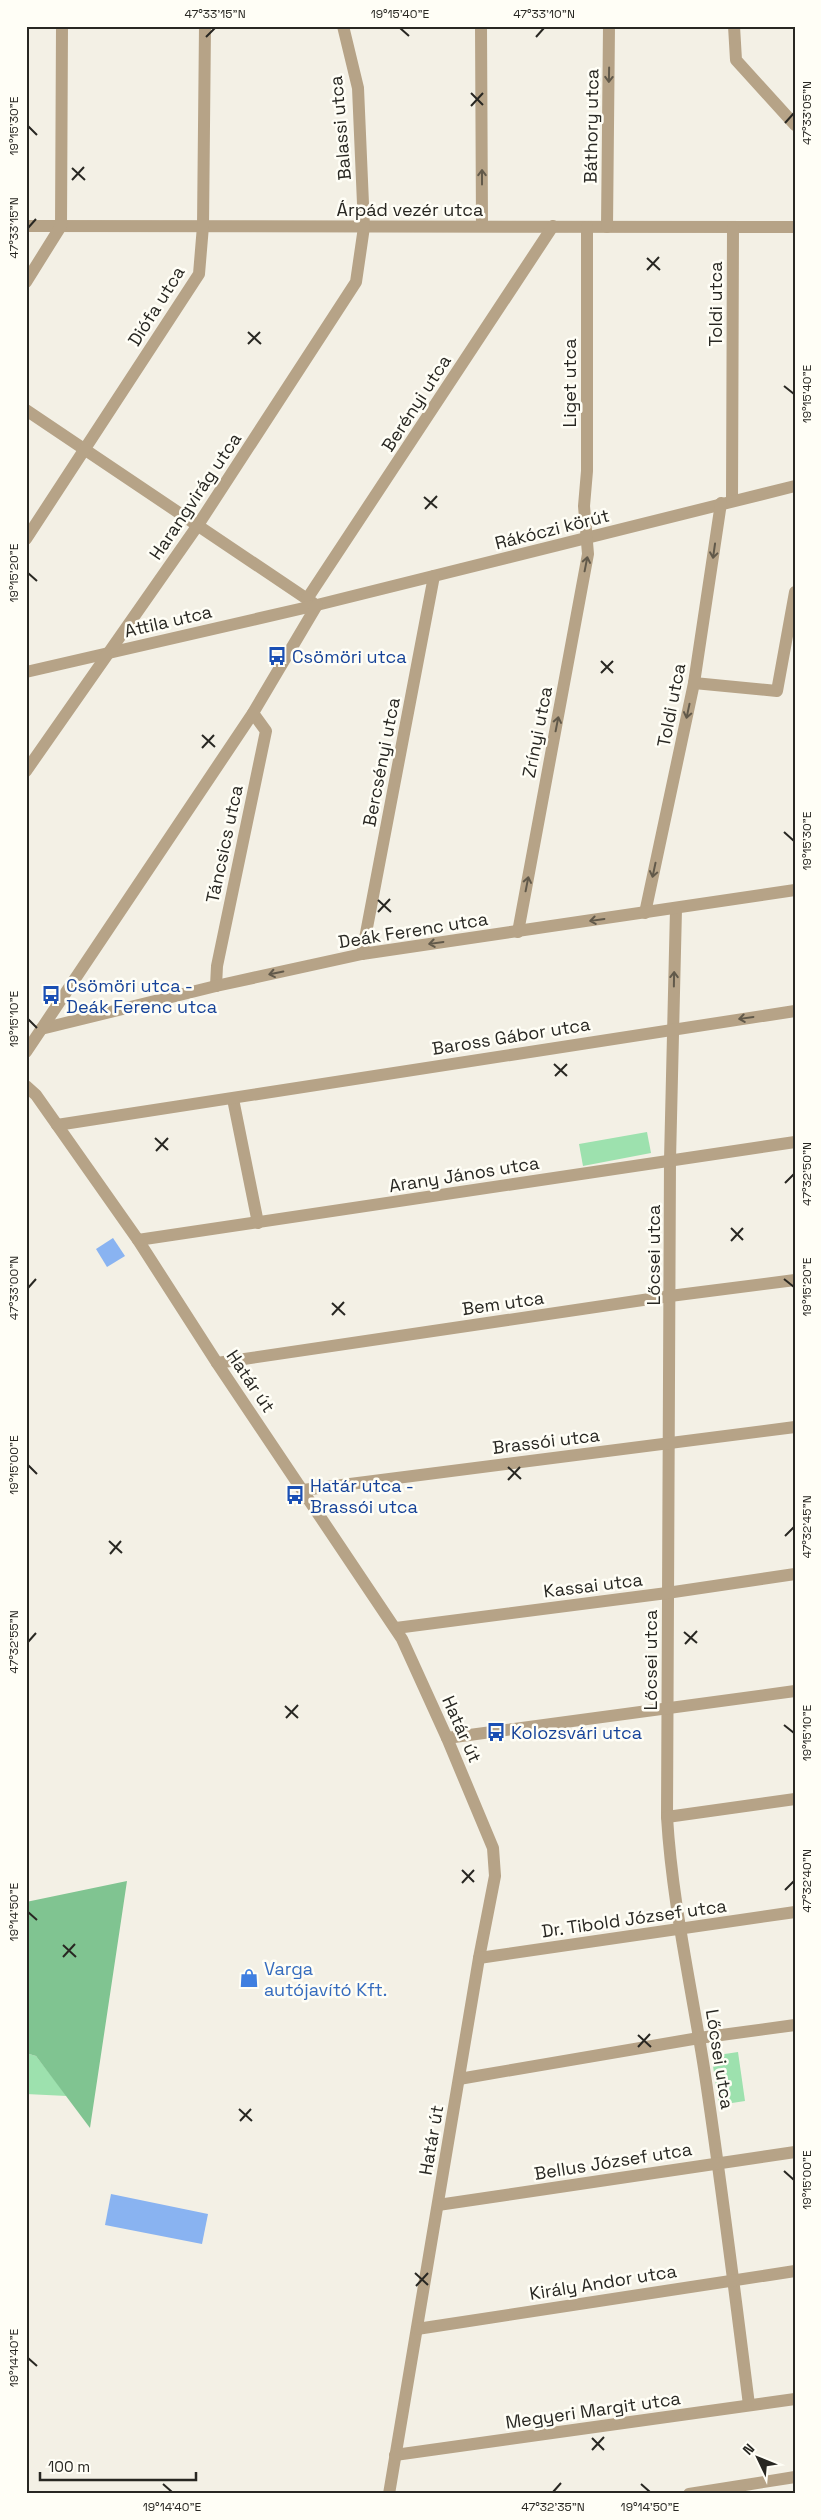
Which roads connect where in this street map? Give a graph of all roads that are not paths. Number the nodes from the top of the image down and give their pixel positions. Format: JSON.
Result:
{"nodes":[{"id":1,"x":62,"y":26,"type":"edge"},
{"id":2,"x":205,"y":26,"type":"edge"},
{"id":3,"x":343,"y":26,"type":"edge"},
{"id":4,"x":481,"y":26,"type":"edge"},
{"id":5,"x":609,"y":26,"type":"edge"},
{"id":6,"x":734,"y":26,"type":"edge"},
{"id":7,"x":795,"y":125,"type":"edge"},
{"id":8,"x":26,"y":226,"type":"edge"},
{"id":9,"x":62,"y":226,"type":"junction"},
{"id":10,"x":203,"y":226,"type":"junction"},
{"id":11,"x":482,"y":226,"type":"junction"},
{"id":12,"x":553,"y":226,"type":"junction"},
{"id":13,"x":364,"y":227,"type":"junction"},
{"id":14,"x":587,"y":227,"type":"junction"},
{"id":15,"x":607,"y":227,"type":"junction"},
{"id":16,"x":733,"y":228,"type":"junction"},
{"id":17,"x":795,"y":228,"type":"edge"},
{"id":18,"x":26,"y":282,"type":"edge"},
{"id":19,"x":26,"y":410,"type":"edge"},
{"id":20,"x":86,"y":448,"type":"junction"},
{"id":21,"x":795,"y":486,"type":"edge"},
{"id":22,"x":726,"y":502,"type":"junction"},
{"id":23,"x":198,"y":525,"type":"junction"},
{"id":24,"x":587,"y":538,"type":"junction"},
{"id":25,"x":26,"y":539,"type":"edge"},
{"id":26,"x":434,"y":576,"type":"junction"},
{"id":27,"x":795,"y":592,"type":"edge"},
{"id":28,"x":312,"y":602,"type":"junction"},
{"id":29,"x":791,"y":633,"type":"edge"},
{"id":30,"x":109,"y":652,"type":"junction"},
{"id":31,"x":26,"y":672,"type":"edge"},
{"id":32,"x":694,"y":682,"type":"junction"},
{"id":33,"x":253,"y":713,"type":"junction"},
{"id":34,"x":26,"y":771,"type":"edge"},
{"id":35,"x":795,"y":890,"type":"edge"},
{"id":36,"x":676,"y":908,"type":"junction"},
{"id":37,"x":645,"y":913,"type":"junction"},
{"id":38,"x":518,"y":932,"type":"junction"},
{"id":39,"x":362,"y":954,"type":"junction"},
{"id":40,"x":216,"y":986,"type":"junction"},
{"id":41,"x":795,"y":1011,"type":"edge"},
{"id":42,"x":673,"y":1028,"type":"junction"},
{"id":43,"x":42,"y":1029,"type":"junction"},
{"id":44,"x":26,"y":1052,"type":"edge"},
{"id":45,"x":26,"y":1086,"type":"edge"},
{"id":46,"x":233,"y":1099,"type":"junction"},
{"id":47,"x":58,"y":1125,"type":"junction"},
{"id":48,"x":795,"y":1142,"type":"edge"},
{"id":49,"x":670,"y":1160,"type":"junction"},
{"id":50,"x":258,"y":1223,"type":"junction"},
{"id":51,"x":138,"y":1240,"type":"junction"},
{"id":52,"x":795,"y":1280,"type":"edge"},
{"id":53,"x":670,"y":1296,"type":"junction"},
{"id":54,"x":217,"y":1363,"type":"junction"},
{"id":55,"x":795,"y":1427,"type":"edge"},
{"id":56,"x":670,"y":1442,"type":"junction"},
{"id":57,"x":303,"y":1490,"type":"junction"},
{"id":58,"x":795,"y":1574,"type":"edge"},
{"id":59,"x":667,"y":1593,"type":"junction"},
{"id":60,"x":396,"y":1628,"type":"junction"},
{"id":61,"x":795,"y":1691,"type":"edge"},
{"id":62,"x":667,"y":1708,"type":"junction"},
{"id":63,"x":447,"y":1738,"type":"junction"},
{"id":64,"x":795,"y":1799,"type":"edge"},
{"id":65,"x":667,"y":1817,"type":"junction"},
{"id":66,"x":795,"y":1912,"type":"edge"},
{"id":67,"x":681,"y":1928,"type":"junction"},
{"id":68,"x":479,"y":1958,"type":"junction"},
{"id":69,"x":795,"y":2025,"type":"edge"},
{"id":70,"x":699,"y":2038,"type":"junction"},
{"id":71,"x":459,"y":2079,"type":"junction"},
{"id":72,"x":795,"y":2152,"type":"edge"},
{"id":73,"x":718,"y":2163,"type":"junction"},
{"id":74,"x":438,"y":2205,"type":"junction"},
{"id":75,"x":795,"y":2271,"type":"edge"},
{"id":76,"x":734,"y":2280,"type":"junction"},
{"id":77,"x":417,"y":2329,"type":"junction"},
{"id":78,"x":795,"y":2399,"type":"edge"},
{"id":79,"x":749,"y":2406,"type":"junction"},
{"id":80,"x":395,"y":2455,"type":"junction"},
{"id":81,"x":795,"y":2478,"type":"edge"},
{"id":82,"x":389,"y":2494,"type":"edge"},
{"id":83,"x":689,"y":2494,"type":"edge"}],
"edges":[{"from":1,"to":9,"type":"street"},
{"from":2,"to":10,"type":"street","name":"Diófa utca"},
{"from":3,"to":13,"type":"street","name":"Balassi utca"},
{"from":11,"to":4,"type":"street","one_way":true},
{"from":5,"to":15,"type":"street","name":"Báthory utca","one_way":true},
{"from":6,"to":7,"type":"street"},
{"from":8,"to":9,"type":"street","name":"Árpád vezér utca"},
{"from":9,"to":10,"type":"street","name":"Árpád vezér utca"},
{"from":9,"to":18,"type":"street"},
{"from":10,"to":13,"type":"street","name":"Árpád vezér utca"},
{"from":10,"to":20,"type":"street","name":"Diófa utca"},
{"from":11,"to":12,"type":"street","name":"Árpád vezér utca"},
{"from":11,"to":13,"type":"street","name":"Árpád vezér utca"},
{"from":12,"to":14,"type":"street","name":"Árpád vezér utca"},
{"from":12,"to":28,"type":"street","name":"Berényi utca"},
{"from":13,"to":23,"type":"street","name":"Harangvirág utca"},
{"from":14,"to":15,"type":"street","name":"Árpád vezér utca"},
{"from":14,"to":24,"type":"street","name":"Liget utca"},
{"from":15,"to":16,"type":"street","name":"Árpád vezér utca"},
{"from":16,"to":17,"type":"street","name":"Árpád vezér utca"},
{"from":16,"to":22,"type":"street","name":"Toldi utca"},
{"from":19,"to":20,"type":"street"},
{"from":20,"to":23,"type":"street"},
{"from":20,"to":25,"type":"street","name":"Diófa utca"},
{"from":21,"to":22,"type":"street","name":"Rákóczi körút"},
{"from":22,"to":24,"type":"street","name":"Rákóczi körút"},
{"from":22,"to":32,"type":"street","name":"Toldi utca","one_way":true},
{"from":23,"to":28,"type":"street"},
{"from":23,"to":30,"type":"street","name":"Harangvirág utca"},
{"from":24,"to":26,"type":"street","name":"Rákóczi körút"},
{"from":38,"to":24,"type":"street","name":"Zrínyi utca","one_way":true},
{"from":26,"to":28,"type":"street","name":"Rákóczi körút"},
{"from":26,"to":39,"type":"street","name":"Bercsényi utca"},
{"from":27,"to":29,"type":"street"},
{"from":28,"to":30,"type":"street","name":"Attila utca"},
{"from":28,"to":33,"type":"street"},
{"from":29,"to":32,"type":"street"},
{"from":30,"to":31,"type":"street","name":"Attila utca"},
{"from":30,"to":34,"type":"street","name":"Harangvirág utca"},
{"from":32,"to":37,"type":"street","name":"Toldi utca","one_way":true},
{"from":33,"to":40,"type":"street","name":"Táncsics utca"},
{"from":33,"to":43,"type":"street"},
{"from":35,"to":36,"type":"street","name":"Deák Ferenc utca"},
{"from":36,"to":37,"type":"street","name":"Deák Ferenc utca"},
{"from":42,"to":36,"type":"street","name":"Lőcsei utca","one_way":true},
{"from":37,"to":38,"type":"street","name":"Deák Ferenc utca","one_way":true},
{"from":38,"to":39,"type":"street","name":"Deák Ferenc utca","one_way":true},
{"from":39,"to":40,"type":"street","name":"Deák Ferenc utca","one_way":true},
{"from":40,"to":43,"type":"street","name":"Deák Ferenc utca"},
{"from":41,"to":42,"type":"street","name":"Baross Gábor utca","one_way":true},
{"from":42,"to":46,"type":"street","name":"Baross Gábor utca"},
{"from":42,"to":49,"type":"street","name":"Lőcsei utca"},
{"from":43,"to":44,"type":"street"},
{"from":45,"to":47,"type":"street","name":"Határ út"},
{"from":46,"to":47,"type":"street","name":"Baross Gábor utca"},
{"from":46,"to":50,"type":"street"},
{"from":47,"to":51,"type":"street","name":"Határ út"},
{"from":48,"to":49,"type":"street","name":"Arany János utca"},
{"from":49,"to":50,"type":"street","name":"Arany János utca"},
{"from":49,"to":53,"type":"street","name":"Lőcsei utca"},
{"from":50,"to":51,"type":"street","name":"Arany János utca"},
{"from":51,"to":54,"type":"street","name":"Határ út"},
{"from":52,"to":53,"type":"street","name":"Bem utca"},
{"from":53,"to":54,"type":"street","name":"Bem utca"},
{"from":53,"to":56,"type":"street","name":"Lőcsei utca"},
{"from":54,"to":57,"type":"street","name":"Határ út"},
{"from":55,"to":56,"type":"street","name":"Brassói utca"},
{"from":56,"to":57,"type":"street","name":"Brassói utca"},
{"from":56,"to":59,"type":"street","name":"Lőcsei utca"},
{"from":57,"to":60,"type":"street","name":"Határ út"},
{"from":58,"to":59,"type":"street","name":"Kassai utca"},
{"from":59,"to":60,"type":"street","name":"Kassai utca"},
{"from":59,"to":62,"type":"street","name":"Lőcsei utca"},
{"from":60,"to":63,"type":"street","name":"Határ út"},
{"from":61,"to":62,"type":"street"},
{"from":62,"to":63,"type":"street"},
{"from":62,"to":65,"type":"street","name":"Lőcsei utca"},
{"from":63,"to":68,"type":"street","name":"Határ út"},
{"from":64,"to":65,"type":"street"},
{"from":65,"to":67,"type":"street","name":"Lőcsei utca"},
{"from":66,"to":67,"type":"street","name":"Dr. Tibold József utca"},
{"from":67,"to":68,"type":"street","name":"Dr. Tibold József utca"},
{"from":67,"to":70,"type":"street","name":"Lőcsei utca"},
{"from":68,"to":71,"type":"street","name":"Határ út"},
{"from":69,"to":70,"type":"street"},
{"from":70,"to":71,"type":"street"},
{"from":70,"to":73,"type":"street","name":"Lőcsei utca"},
{"from":71,"to":74,"type":"street","name":"Határ út"},
{"from":72,"to":73,"type":"street","name":"Bellus József utca"},
{"from":73,"to":74,"type":"street","name":"Bellus József utca"},
{"from":73,"to":76,"type":"street","name":"Lőcsei utca"},
{"from":74,"to":77,"type":"street","name":"Határ út"},
{"from":75,"to":76,"type":"street","name":"Király Andor utca"},
{"from":76,"to":77,"type":"street","name":"Király Andor utca"},
{"from":76,"to":79,"type":"street","name":"Lőcsei utca"},
{"from":77,"to":80,"type":"street","name":"Határ út"},
{"from":78,"to":79,"type":"street","name":"Megyeri Margit utca"},
{"from":79,"to":80,"type":"street","name":"Megyeri Margit utca"},
{"from":80,"to":82,"type":"street","name":"Határ út"},
{"from":81,"to":83,"type":"street"}]}
